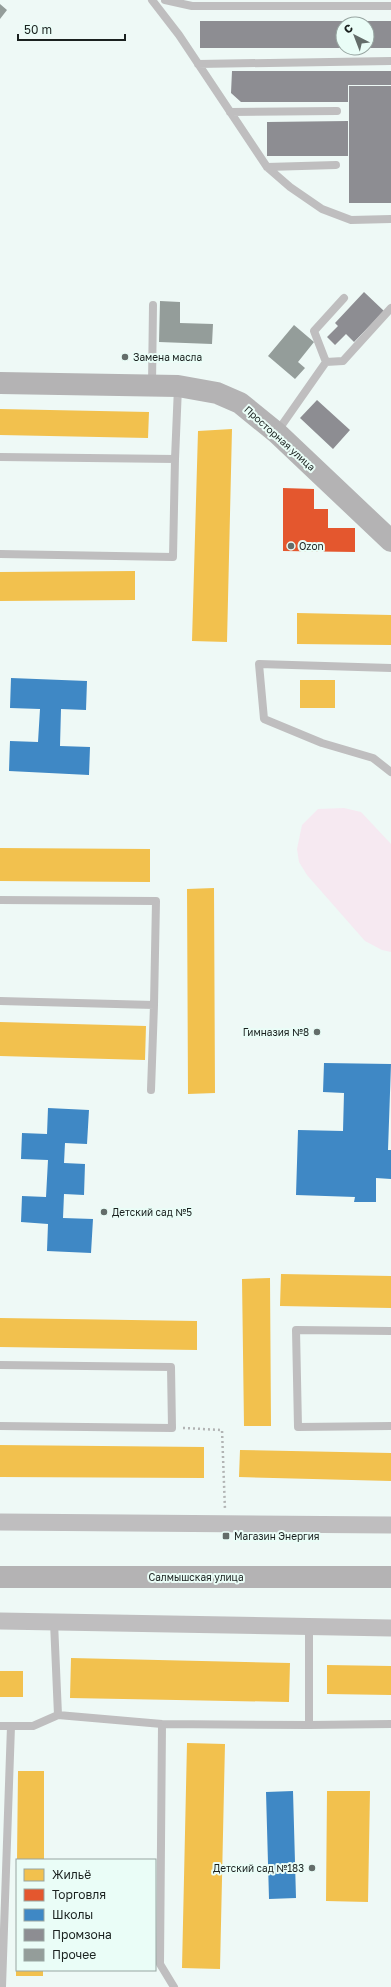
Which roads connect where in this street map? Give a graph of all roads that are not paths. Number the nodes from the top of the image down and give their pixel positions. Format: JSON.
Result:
{"nodes":[{"id":1,"x":152,"y":0,"type":"edge"},
{"id":2,"x":165,"y":0,"type":"edge"},
{"id":3,"x":391,"y":6,"type":"edge"},
{"id":4,"x":391,"y":61,"type":"edge"},
{"id":5,"x":198,"y":64,"type":"junction"},
{"id":6,"x":337,"y":111,"type":"dead end"},
{"id":7,"x":230,"y":112,"type":"junction"},
{"id":8,"x":336,"y":165,"type":"dead end"},
{"id":9,"x":267,"y":167,"type":"junction"},
{"id":10,"x":391,"y":219,"type":"edge"},
{"id":11,"x":344,"y":298,"type":"dead end"},
{"id":12,"x":153,"y":305,"type":"dead end"},
{"id":13,"x":391,"y":308,"type":"edge"},
{"id":14,"x":326,"y":362,"type":"junction"},
{"id":15,"x":0,"y":383,"type":"edge"},
{"id":16,"x":152,"y":386,"type":"junction"},
{"id":17,"x":178,"y":386,"type":"junction"},
{"id":18,"x":277,"y":433,"type":"junction"},
{"id":19,"x":0,"y":457,"type":"edge"},
{"id":20,"x":175,"y":459,"type":"junction"},
{"id":21,"x":391,"y":541,"type":"edge"},
{"id":22,"x":0,"y":554,"type":"edge"},
{"id":23,"x":391,"y":668,"type":"edge"},
{"id":24,"x":391,"y":772,"type":"edge"},
{"id":25,"x":0,"y":900,"type":"edge"},
{"id":26,"x":0,"y":1001,"type":"edge"},
{"id":27,"x":154,"y":1005,"type":"junction"},
{"id":28,"x":151,"y":1090,"type":"dead end"},
{"id":29,"x":391,"y":1332,"type":"edge"},
{"id":30,"x":0,"y":1365,"type":"edge"},
{"id":31,"x":0,"y":1426,"type":"edge"},
{"id":32,"x":391,"y":1426,"type":"edge"},
{"id":33,"x":0,"y":1522,"type":"edge"},
{"id":34,"x":391,"y":1525,"type":"edge"},
{"id":35,"x":0,"y":1577,"type":"edge"},
{"id":36,"x":391,"y":1577,"type":"edge"},
{"id":37,"x":0,"y":1621,"type":"edge"},
{"id":38,"x":54,"y":1622,"type":"junction"},
{"id":39,"x":309,"y":1627,"type":"junction"},
{"id":40,"x":391,"y":1628,"type":"edge"},
{"id":41,"x":58,"y":1714,"type":"junction"},
{"id":42,"x":162,"y":1724,"type":"junction"},
{"id":43,"x":391,"y":1724,"type":"edge"},
{"id":44,"x":309,"y":1725,"type":"junction"},
{"id":45,"x":0,"y":1726,"type":"edge"},
{"id":46,"x":11,"y":1726,"type":"junction"},
{"id":47,"x":2,"y":1987,"type":"edge"},
{"id":48,"x":174,"y":1987,"type":"edge"}],
"edges":[{"from":1,"to":5,"type":"lane"},
{"from":2,"to":3,"type":"lane"},
{"from":4,"to":5,"type":"lane"},
{"from":5,"to":7,"type":"lane"},
{"from":6,"to":7,"type":"lane"},
{"from":7,"to":9,"type":"lane"},
{"from":8,"to":9,"type":"lane"},
{"from":9,"to":10,"type":"lane"},
{"from":11,"to":14,"type":"lane"},
{"from":12,"to":16,"type":"lane"},
{"from":13,"to":14,"type":"lane"},
{"from":14,"to":18,"type":"lane"},
{"from":15,"to":16,"type":"street","name":"Просторная улица"},
{"from":16,"to":17,"type":"street","name":"Просторная улица"},
{"from":17,"to":18,"type":"street","name":"Просторная улица"},
{"from":17,"to":20,"type":"lane"},
{"from":18,"to":21,"type":"street","name":"Просторная улица"},
{"from":19,"to":20,"type":"lane"},
{"from":20,"to":22,"type":"lane"},
{"from":23,"to":24,"type":"lane"},
{"from":25,"to":27,"type":"lane"},
{"from":26,"to":27,"type":"lane"},
{"from":27,"to":28,"type":"lane"},
{"from":29,"to":32,"type":"lane"},
{"from":30,"to":31,"type":"lane"},
{"from":33,"to":34,"type":"street"},
{"from":35,"to":36,"type":"street","name":"Салмышская улица"},
{"from":37,"to":38,"type":"street"},
{"from":38,"to":39,"type":"street"},
{"from":38,"to":41,"type":"lane"},
{"from":39,"to":40,"type":"street"},
{"from":39,"to":44,"type":"lane"},
{"from":41,"to":42,"type":"lane"},
{"from":41,"to":46,"type":"lane"},
{"from":42,"to":44,"type":"lane"},
{"from":42,"to":48,"type":"lane"},
{"from":43,"to":44,"type":"lane"},
{"from":45,"to":46,"type":"lane"},
{"from":46,"to":47,"type":"lane"}]}
